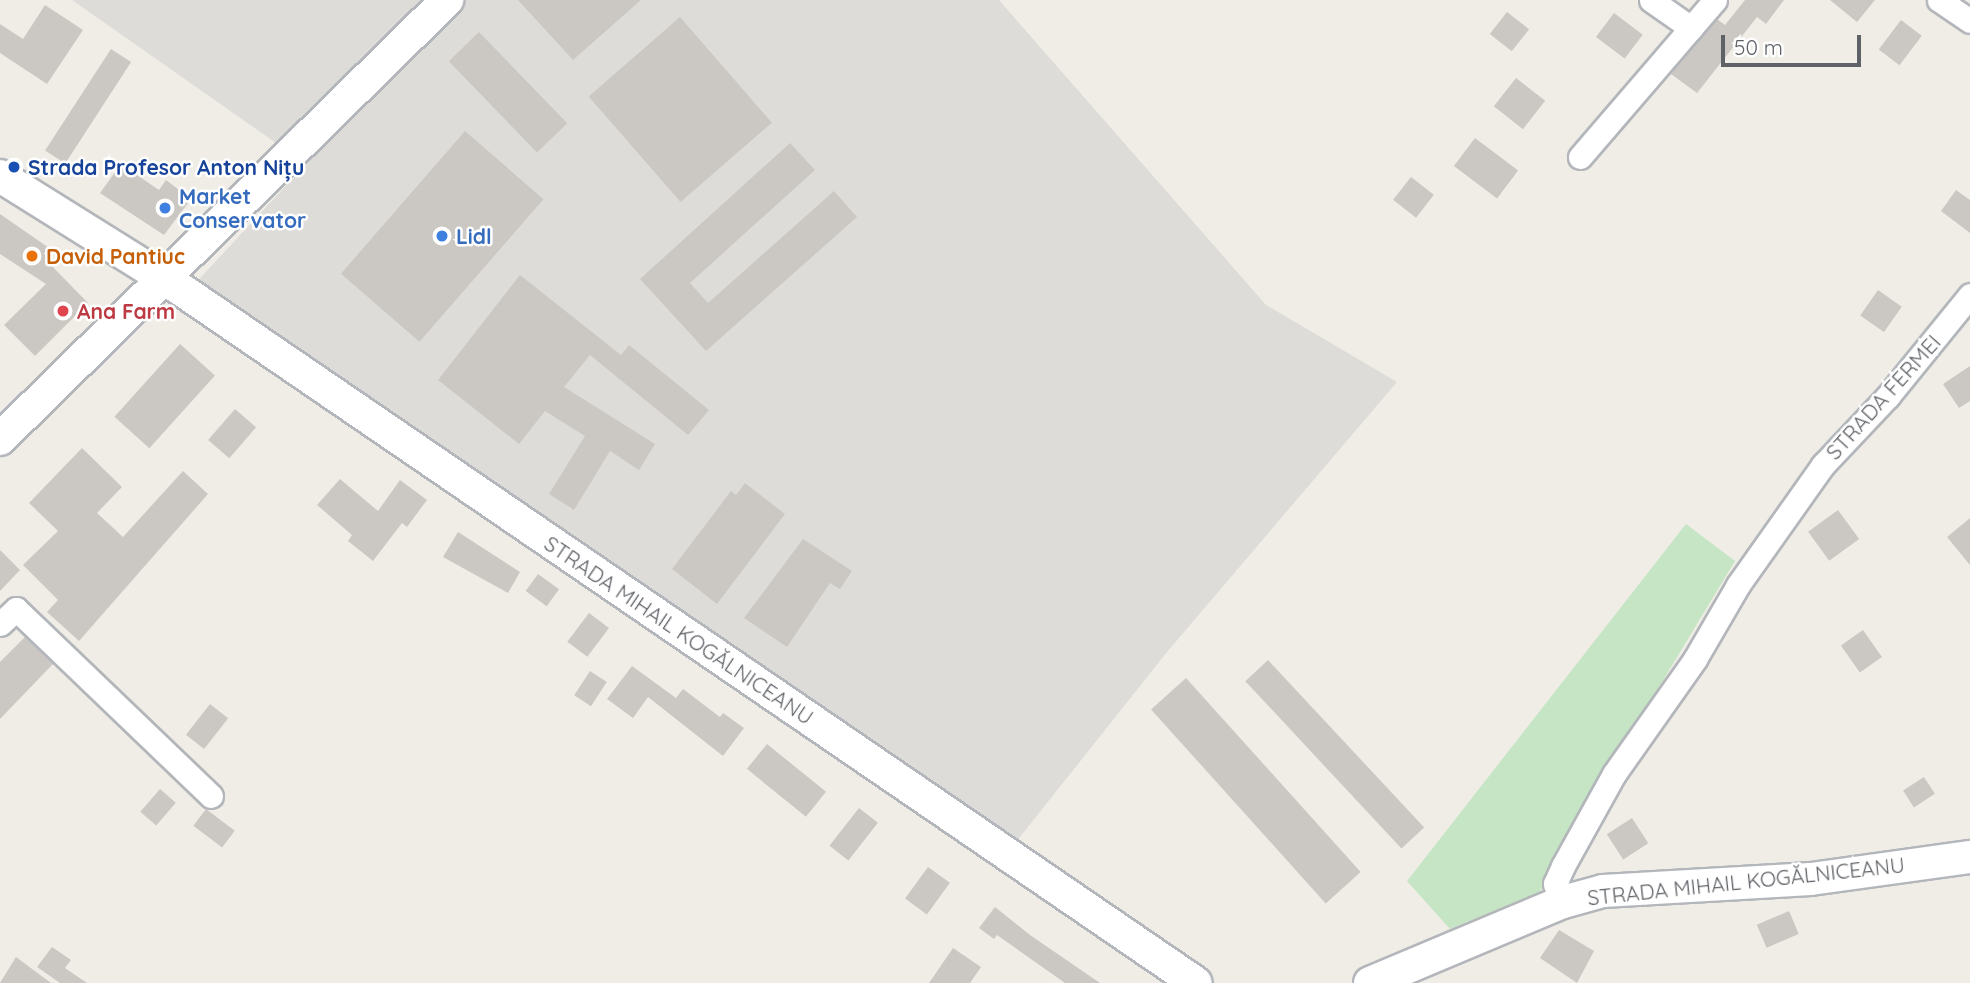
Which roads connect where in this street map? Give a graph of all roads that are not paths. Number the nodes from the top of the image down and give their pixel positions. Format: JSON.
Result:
{"nodes":[{"id":1,"x":447,"y":0,"type":"edge"},
{"id":2,"x":1651,"y":0,"type":"edge"},
{"id":3,"x":1715,"y":0,"type":"edge"},
{"id":4,"x":1939,"y":0,"type":"edge"},
{"id":5,"x":1970,"y":22,"type":"edge"},
{"id":6,"x":1691,"y":28,"type":"junction"},
{"id":7,"x":1580,"y":157,"type":"dead end"},
{"id":8,"x":0,"y":176,"type":"edge"},
{"id":9,"x":162,"y":278,"type":"junction"},
{"id":10,"x":1970,"y":295,"type":"edge"},
{"id":11,"x":0,"y":439,"type":"edge"},
{"id":12,"x":0,"y":624,"type":"edge"},
{"id":13,"x":211,"y":796,"type":"dead end"},
{"id":14,"x":1970,"y":857,"type":"edge"},
{"id":15,"x":1563,"y":902,"type":"junction"},
{"id":16,"x":1191,"y":982,"type":"edge"},
{"id":17,"x":1370,"y":983,"type":"edge"}],
"edges":[{"from":1,"to":9,"type":"street"},
{"from":2,"to":6,"type":"street"},
{"from":3,"to":6,"type":"street"},
{"from":4,"to":5,"type":"street"},
{"from":6,"to":7,"type":"street"},
{"from":8,"to":9,"type":"street","name":"STRADA MIHAIL KOGĂLNICEANU"},
{"from":9,"to":11,"type":"street"},
{"from":9,"to":16,"type":"street","name":"STRADA MIHAIL KOGĂLNICEANU"},
{"from":10,"to":15,"type":"street","name":"STRADA FERMEI"},
{"from":12,"to":13,"type":"street"},
{"from":14,"to":15,"type":"street","name":"STRADA MIHAIL KOGĂLNICEANU"},
{"from":15,"to":17,"type":"street","name":"STRADA MIHAIL KOGĂLNICEANU"}]}
